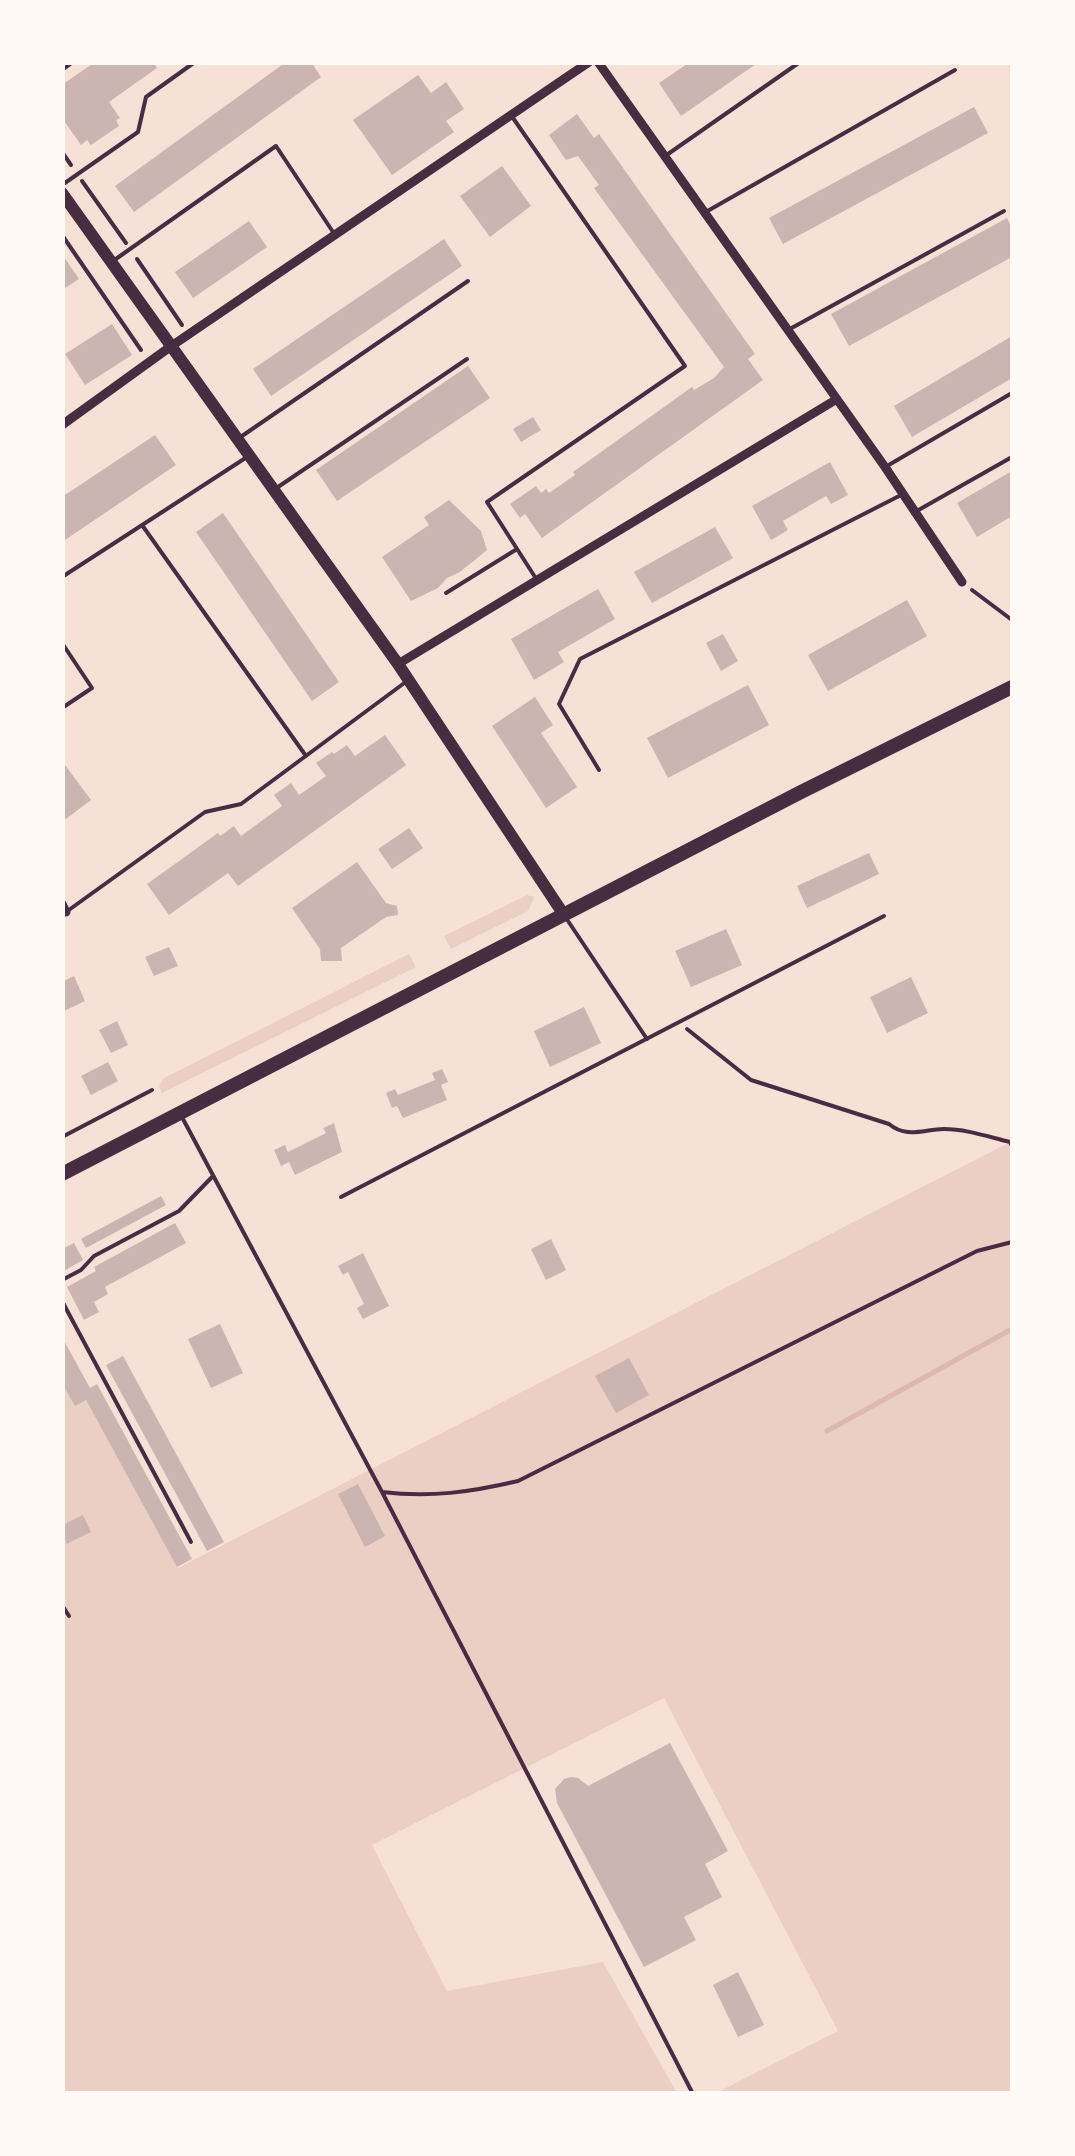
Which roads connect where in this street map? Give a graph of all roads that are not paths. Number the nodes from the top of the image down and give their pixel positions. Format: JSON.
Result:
{"nodes":[{"id":1,"x":182,"y":62,"type":"edge"},
{"id":2,"x":195,"y":62,"type":"edge"},
{"id":3,"x":590,"y":62,"type":"edge"},
{"id":4,"x":598,"y":62,"type":"edge"},
{"id":5,"x":800,"y":62,"type":"edge"},
{"id":6,"x":186,"y":68,"type":"junction"},
{"id":7,"x":956,"y":70,"type":"dead end"},
{"id":8,"x":510,"y":114,"type":"junction"},
{"id":9,"x":664,"y":157,"type":"junction"},
{"id":10,"x":62,"y":184,"type":"edge"},
{"id":11,"x":62,"y":193,"type":"edge"},
{"id":12,"x":1004,"y":210,"type":"dead end"},
{"id":13,"x":704,"y":213,"type":"junction"},
{"id":14,"x":334,"y":234,"type":"junction"},
{"id":15,"x":111,"y":262,"type":"junction"},
{"id":16,"x":468,"y":280,"type":"dead end"},
{"id":17,"x":788,"y":330,"type":"junction"},
{"id":18,"x":170,"y":347,"type":"junction"},
{"id":19,"x":467,"y":359,"type":"dead end"},
{"id":20,"x":1012,"y":394,"type":"edge"},
{"id":21,"x":837,"y":399,"type":"junction"},
{"id":22,"x":62,"y":425,"type":"edge"},
{"id":23,"x":238,"y":439,"type":"junction"},
{"id":24,"x":250,"y":455,"type":"junction"},
{"id":25,"x":1012,"y":457,"type":"edge"},
{"id":26,"x":886,"y":467,"type":"junction"},
{"id":27,"x":274,"y":490,"type":"junction"},
{"id":28,"x":903,"y":494,"type":"junction"},
{"id":29,"x":916,"y":512,"type":"junction"},
{"id":30,"x":142,"y":525,"type":"junction"},
{"id":31,"x":517,"y":549,"type":"junction"},
{"id":32,"x":62,"y":577,"type":"edge"},
{"id":33,"x":537,"y":581,"type":"junction"},
{"id":34,"x":962,"y":582,"type":"road end"},
{"id":35,"x":446,"y":593,"type":"dead end"},
{"id":36,"x":62,"y":643,"type":"edge"},
{"id":37,"x":398,"y":664,"type":"junction"},
{"id":38,"x":408,"y":680,"type":"junction"},
{"id":39,"x":1012,"y":687,"type":"edge"},
{"id":40,"x":62,"y":708,"type":"edge"},
{"id":41,"x":306,"y":756,"type":"junction"},
{"id":42,"x":600,"y":770,"type":"dead end"},
{"id":43,"x":64,"y":908,"type":"edge"},
{"id":44,"x":564,"y":915,"type":"junction"},
{"id":45,"x":884,"y":916,"type":"dead end"},
{"id":46,"x":647,"y":1039,"type":"junction"},
{"id":47,"x":180,"y":1113,"type":"junction"},
{"id":48,"x":62,"y":1174,"type":"edge"},
{"id":49,"x":214,"y":1176,"type":"junction"},
{"id":50,"x":341,"y":1197,"type":"dead end"},
{"id":51,"x":1012,"y":1242,"type":"edge"},
{"id":52,"x":62,"y":1280,"type":"edge"},
{"id":53,"x":62,"y":1300,"type":"edge"},
{"id":54,"x":382,"y":1492,"type":"junction"},
{"id":55,"x":192,"y":1542,"type":"dead end"},
{"id":56,"x":62,"y":1605,"type":"edge"},
{"id":57,"x":69,"y":1616,"type":"dead end"},
{"id":58,"x":693,"y":2094,"type":"edge"}],
"edges":[{"from":1,"to":6,"type":"lane"},
{"from":2,"to":6,"type":"lane"},
{"from":3,"to":8,"type":"street"},
{"from":4,"to":9,"type":"street"},
{"from":5,"to":9,"type":"lane"},
{"from":6,"to":10,"type":"lane"},
{"from":7,"to":13,"type":"lane"},
{"from":8,"to":14,"type":"street"},
{"from":8,"to":31,"type":"lane"},
{"from":9,"to":13,"type":"street"},
{"from":11,"to":15,"type":"main road"},
{"from":12,"to":17,"type":"lane"},
{"from":13,"to":17,"type":"street"},
{"from":14,"to":15,"type":"lane"},
{"from":14,"to":18,"type":"street"},
{"from":15,"to":18,"type":"main road"},
{"from":16,"to":23,"type":"lane"},
{"from":17,"to":21,"type":"street"},
{"from":18,"to":22,"type":"street"},
{"from":18,"to":23,"type":"main road"},
{"from":19,"to":27,"type":"lane"},
{"from":20,"to":26,"type":"lane"},
{"from":21,"to":26,"type":"street"},
{"from":21,"to":33,"type":"street"},
{"from":23,"to":24,"type":"main road"},
{"from":24,"to":27,"type":"main road"},
{"from":24,"to":30,"type":"lane"},
{"from":25,"to":29,"type":"lane"},
{"from":26,"to":28,"type":"street"},
{"from":27,"to":37,"type":"main road"},
{"from":28,"to":29,"type":"street"},
{"from":28,"to":42,"type":"lane"},
{"from":29,"to":34,"type":"street"},
{"from":30,"to":32,"type":"lane"},
{"from":30,"to":41,"type":"lane"},
{"from":31,"to":33,"type":"lane"},
{"from":31,"to":35,"type":"lane"},
{"from":33,"to":37,"type":"street"},
{"from":36,"to":40,"type":"lane"},
{"from":37,"to":38,"type":"main road"},
{"from":38,"to":41,"type":"lane"},
{"from":38,"to":44,"type":"main road"},
{"from":39,"to":44,"type":"highway"},
{"from":41,"to":43,"type":"lane"},
{"from":44,"to":46,"type":"lane"},
{"from":44,"to":47,"type":"highway"},
{"from":45,"to":46,"type":"lane"},
{"from":46,"to":50,"type":"lane"},
{"from":47,"to":48,"type":"highway"},
{"from":47,"to":49,"type":"lane"},
{"from":49,"to":52,"type":"lane"},
{"from":49,"to":54,"type":"lane"},
{"from":51,"to":54,"type":"lane"},
{"from":53,"to":55,"type":"lane"},
{"from":54,"to":58,"type":"lane"},
{"from":56,"to":57,"type":"lane"}]}
